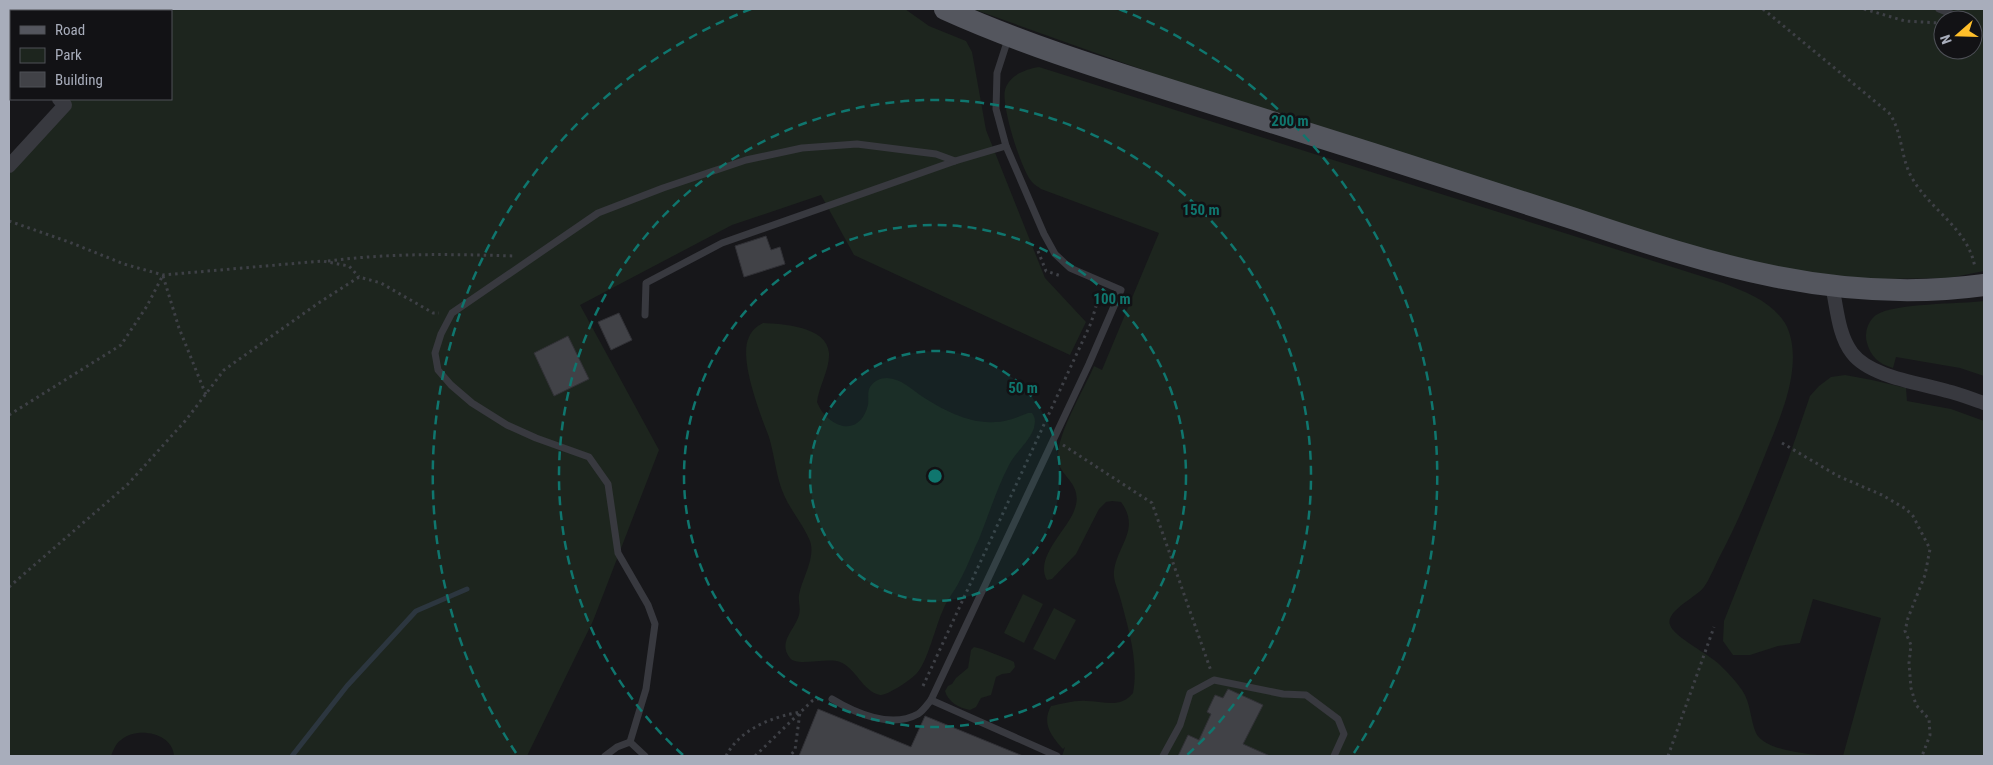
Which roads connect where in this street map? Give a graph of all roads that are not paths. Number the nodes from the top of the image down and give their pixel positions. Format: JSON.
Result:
{"nodes":[{"id":1,"x":945,"y":9,"type":"edge"},
{"id":2,"x":1009,"y":36,"type":"junction"},
{"id":3,"x":60,"y":100,"type":"edge"},
{"id":4,"x":1006,"y":146,"type":"junction"},
{"id":5,"x":955,"y":161,"type":"junction"},
{"id":6,"x":9,"y":166,"type":"edge"},
{"id":7,"x":1981,"y":285,"type":"edge"},
{"id":8,"x":1832,"y":286,"type":"junction"},
{"id":9,"x":644,"y":315,"type":"dead end"},
{"id":10,"x":1984,"y":403,"type":"edge"},
{"id":11,"x":832,"y":699,"type":"road end"},
{"id":12,"x":931,"y":700,"type":"junction"},
{"id":13,"x":630,"y":742,"type":"junction"},
{"id":14,"x":1053,"y":755,"type":"edge"},
{"id":15,"x":605,"y":756,"type":"edge"},
{"id":16,"x":645,"y":756,"type":"edge"},
{"id":17,"x":1162,"y":756,"type":"edge"},
{"id":18,"x":1334,"y":756,"type":"edge"}],
"edges":[{"from":1,"to":2,"type":"main road"},
{"from":2,"to":4,"type":"lane"},
{"from":2,"to":8,"type":"main road"},
{"from":3,"to":6,"type":"street"},
{"from":4,"to":5,"type":"lane"},
{"from":4,"to":12,"type":"lane"},
{"from":5,"to":9,"type":"lane"},
{"from":5,"to":13,"type":"lane"},
{"from":7,"to":8,"type":"main road"},
{"from":8,"to":10,"type":"street"},
{"from":11,"to":12,"type":"lane"},
{"from":12,"to":14,"type":"lane"},
{"from":13,"to":15,"type":"lane"},
{"from":13,"to":16,"type":"lane"},
{"from":17,"to":18,"type":"lane"}]}
